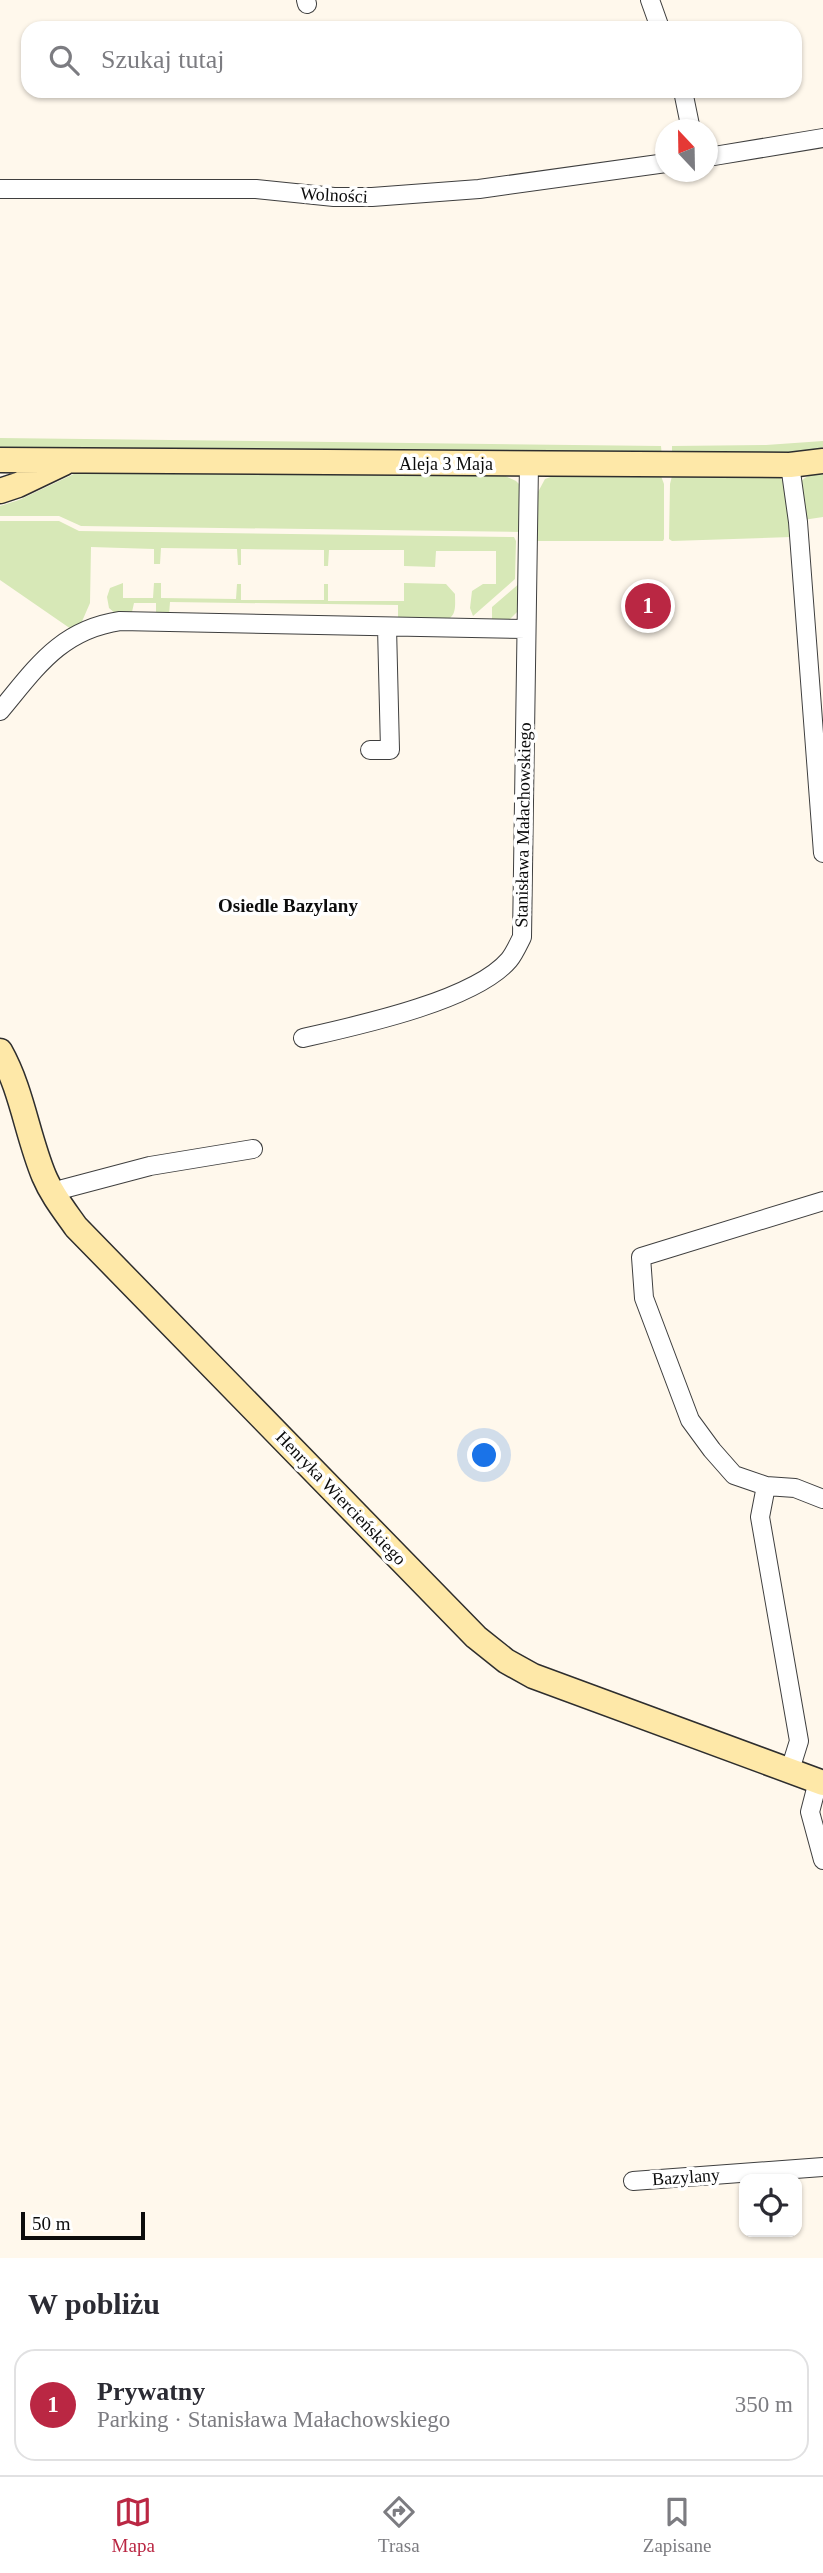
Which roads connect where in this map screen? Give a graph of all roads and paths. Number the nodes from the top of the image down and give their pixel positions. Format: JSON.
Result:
{"nodes":[{"id":1,"x":650,"y":0,"type":"edge"},
{"id":2,"x":658,"y":21,"type":"edge"},
{"id":3,"x":684,"y":98,"type":"edge"},
{"id":4,"x":689,"y":119,"type":"edge"},
{"id":5,"x":823,"y":138,"type":"edge"},
{"id":6,"x":718,"y":155,"type":"edge"},
{"id":7,"x":655,"y":165,"type":"edge"},
{"id":8,"x":0,"y":189,"type":"edge"},
{"id":9,"x":0,"y":460,"type":"edge"},
{"id":10,"x":68,"y":461,"type":"junction"},
{"id":11,"x":823,"y":461,"type":"edge"},
{"id":12,"x":529,"y":464,"type":"junction"},
{"id":13,"x":790,"y":465,"type":"junction"},
{"id":14,"x":0,"y":491,"type":"edge"},
{"id":15,"x":387,"y":627,"type":"junction"},
{"id":16,"x":526,"y":629,"type":"junction"},
{"id":17,"x":0,"y":711,"type":"edge"},
{"id":18,"x":370,"y":750,"type":"dead end"},
{"id":19,"x":823,"y":853,"type":"edge"},
{"id":20,"x":303,"y":1038,"type":"dead end"},
{"id":21,"x":0,"y":1051,"type":"edge"},
{"id":22,"x":253,"y":1149,"type":"dead end"},
{"id":23,"x":54,"y":1196,"type":"junction"},
{"id":24,"x":823,"y":1201,"type":"edge"},
{"id":25,"x":766,"y":1486,"type":"junction"},
{"id":26,"x":823,"y":1499,"type":"edge"},
{"id":27,"x":790,"y":1770,"type":"junction"},
{"id":28,"x":820,"y":1782,"type":"edge"},
{"id":29,"x":823,"y":1860,"type":"edge"},
{"id":30,"x":823,"y":2167,"type":"edge"},
{"id":31,"x":634,"y":2181,"type":"dead end"}],
"edges":[{"from":1,"to":2,"type":"street"},
{"from":3,"to":4,"type":"street"},
{"from":5,"to":6,"type":"street"},
{"from":7,"to":8,"type":"street","name":"Wolności"},
{"from":9,"to":10,"type":"street","name":"Aleja 3 Maja"},
{"from":10,"to":12,"type":"street","name":"Aleja 3 Maja"},
{"from":10,"to":14,"type":"street","name":"Aleja 3 Maja"},
{"from":11,"to":13,"type":"street","name":"Aleja 3 Maja"},
{"from":12,"to":13,"type":"street","name":"Aleja 3 Maja"},
{"from":12,"to":16,"type":"street","name":"Stanisława Małachowskiego"},
{"from":13,"to":19,"type":"street"},
{"from":15,"to":16,"type":"street"},
{"from":15,"to":17,"type":"street"},
{"from":15,"to":18,"type":"street"},
{"from":16,"to":20,"type":"street","name":"Stanisława Małachowskiego"},
{"from":21,"to":23,"type":"street","name":"Henryka Wiercieńskiego"},
{"from":22,"to":23,"type":"street"},
{"from":23,"to":27,"type":"street","name":"Henryka Wiercieńskiego"},
{"from":24,"to":25,"type":"street"},
{"from":25,"to":26,"type":"street"},
{"from":25,"to":27,"type":"street"},
{"from":27,"to":28,"type":"street","name":"Henryka Wiercieńskiego"},
{"from":28,"to":29,"type":"street"},
{"from":30,"to":31,"type":"street","name":"Bazylany"}]}
